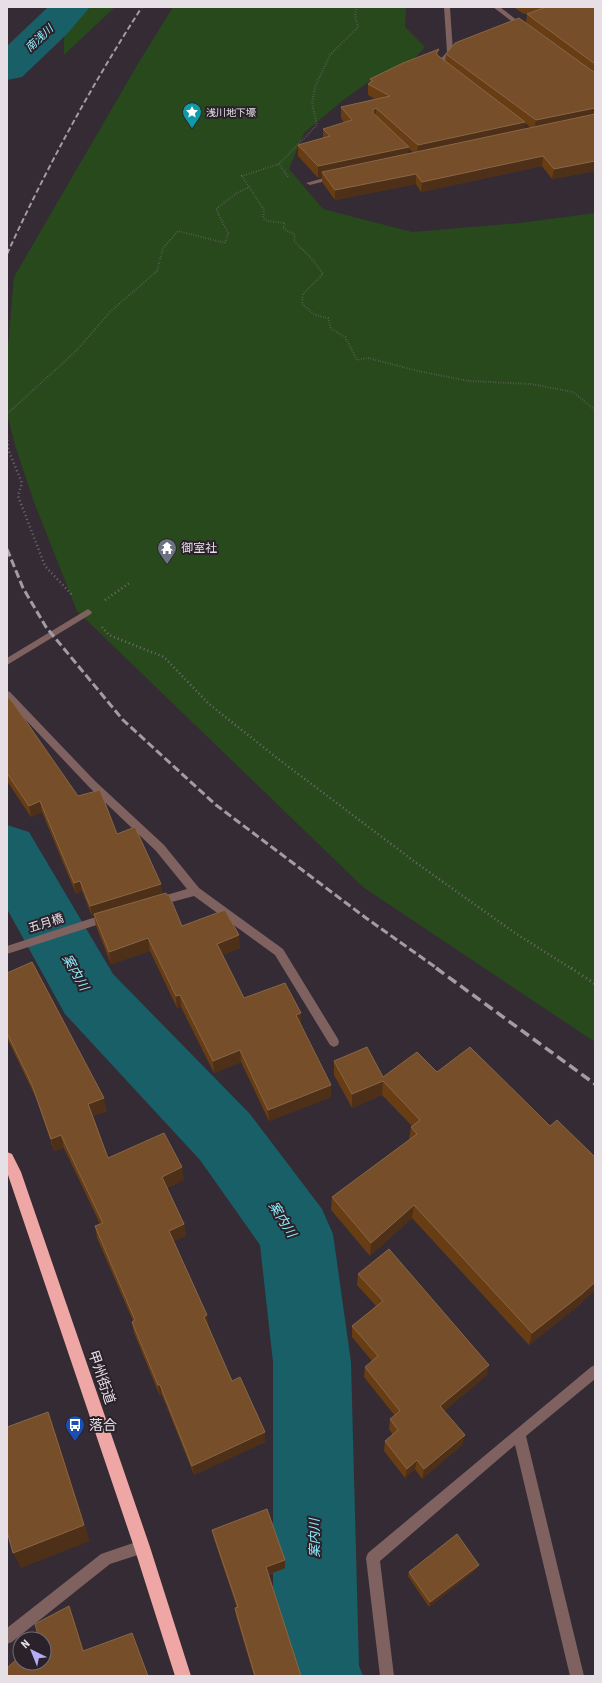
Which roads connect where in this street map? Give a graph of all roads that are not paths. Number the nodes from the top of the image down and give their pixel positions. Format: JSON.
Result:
{"nodes":[{"id":1,"x":447,"y":7,"type":"edge"},
{"id":2,"x":496,"y":7,"type":"edge"},
{"id":3,"x":533,"y":34,"type":"edge"},
{"id":4,"x":451,"y":74,"type":"edge"},
{"id":5,"x":340,"y":176,"type":"edge"},
{"id":6,"x":310,"y":183,"type":"dead end"},
{"id":7,"x":88,"y":612,"type":"road end"},
{"id":8,"x":7,"y":662,"type":"edge"},
{"id":9,"x":7,"y":694,"type":"edge"},
{"id":10,"x":194,"y":891,"type":"junction"},
{"id":11,"x":144,"y":906,"type":"edge"},
{"id":12,"x":115,"y":915,"type":"edge"},
{"id":13,"x":7,"y":950,"type":"edge"},
{"id":14,"x":334,"y":1042,"type":"dead end"},
{"id":15,"x":7,"y":1158,"type":"edge"},
{"id":16,"x":10,"y":1173,"type":"edge"},
{"id":17,"x":595,"y":1372,"type":"edge"},
{"id":18,"x":519,"y":1434,"type":"junction"},
{"id":19,"x":142,"y":1547,"type":"junction"},
{"id":20,"x":7,"y":1637,"type":"edge"},
{"id":21,"x":574,"y":1675,"type":"edge"},
{"id":22,"x":183,"y":1676,"type":"edge"},
{"id":23,"x":387,"y":1676,"type":"edge"}],
"edges":[{"from":1,"to":4,"type":"street"},
{"from":2,"to":3,"type":"street"},
{"from":5,"to":6,"type":"street"},
{"from":7,"to":8,"type":"street"},
{"from":9,"to":10,"type":"street"},
{"from":10,"to":11,"type":"street"},
{"from":10,"to":14,"type":"street"},
{"from":12,"to":13,"type":"street","name":"五月橋"},
{"from":15,"to":16,"type":"highway","name":"甲州街道"},
{"from":16,"to":19,"type":"highway","name":"甲州街道"},
{"from":17,"to":18,"type":"street"},
{"from":18,"to":21,"type":"street"},
{"from":18,"to":23,"type":"street"},
{"from":19,"to":20,"type":"street"},
{"from":19,"to":22,"type":"highway","name":"甲州街道"}]}
